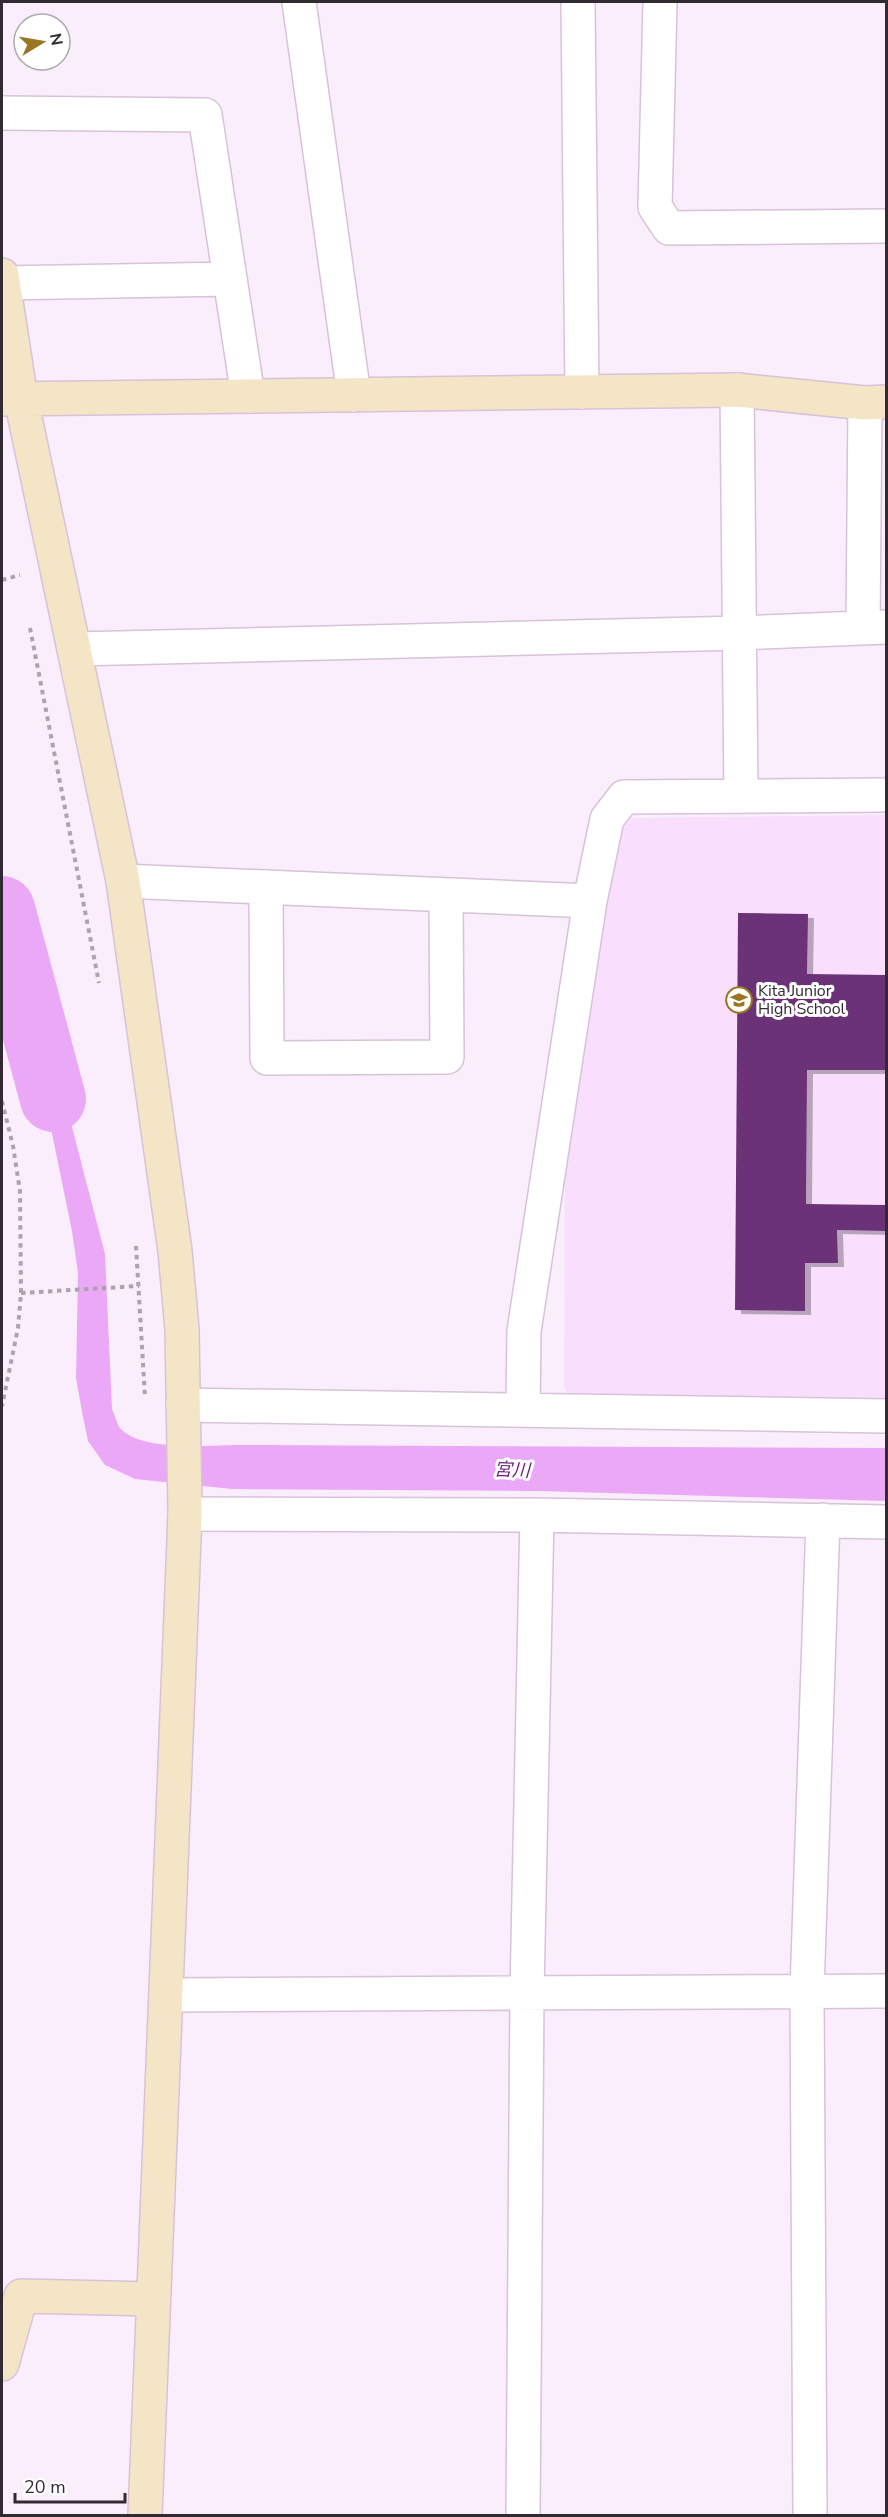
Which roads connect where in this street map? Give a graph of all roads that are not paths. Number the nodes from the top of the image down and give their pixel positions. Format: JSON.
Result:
{"nodes":[{"id":1,"x":298,"y":2,"type":"edge"},
{"id":2,"x":578,"y":2,"type":"edge"},
{"id":3,"x":660,"y":2,"type":"edge"},
{"id":4,"x":2,"y":113,"type":"edge"},
{"id":5,"x":886,"y":226,"type":"edge"},
{"id":6,"x":2,"y":279,"type":"edge"},
{"id":7,"x":229,"y":279,"type":"junction"},
{"id":8,"x":737,"y":390,"type":"junction"},
{"id":9,"x":582,"y":392,"type":"junction"},
{"id":10,"x":354,"y":395,"type":"junction"},
{"id":11,"x":248,"y":396,"type":"junction"},
{"id":12,"x":11,"y":399,"type":"edge"},
{"id":13,"x":876,"y":402,"type":"edge"},
{"id":14,"x":875,"y":627,"type":"edge"},
{"id":15,"x":740,"y":633,"type":"junction"},
{"id":16,"x":75,"y":649,"type":"junction"},
{"id":17,"x":886,"y":795,"type":"edge"},
{"id":18,"x":741,"y":796,"type":"junction"},
{"id":19,"x":123,"y":881,"type":"junction"},
{"id":20,"x":266,"y":887,"type":"junction"},
{"id":21,"x":446,"y":894,"type":"junction"},
{"id":22,"x":590,"y":901,"type":"junction"},
{"id":23,"x":523,"y":1409,"type":"junction"},
{"id":24,"x":183,"y":1413,"type":"junction"},
{"id":25,"x":886,"y":1416,"type":"edge"},
{"id":26,"x":185,"y":1505,"type":"junction"},
{"id":27,"x":537,"y":1515,"type":"junction"},
{"id":28,"x":823,"y":1520,"type":"junction"},
{"id":29,"x":886,"y":1522,"type":"edge"},
{"id":30,"x":807,"y":1991,"type":"junction"},
{"id":31,"x":886,"y":1991,"type":"edge"},
{"id":32,"x":527,"y":1992,"type":"junction"},
{"id":33,"x":167,"y":1995,"type":"junction"},
{"id":34,"x":153,"y":2299,"type":"junction"},
{"id":35,"x":2,"y":2364,"type":"edge"},
{"id":36,"x":144,"y":2516,"type":"edge"},
{"id":37,"x":523,"y":2516,"type":"edge"},
{"id":38,"x":810,"y":2516,"type":"edge"}],
"edges":[{"from":1,"to":10,"type":"street"},
{"from":2,"to":9,"type":"street"},
{"from":3,"to":5,"type":"street"},
{"from":4,"to":7,"type":"street"},
{"from":6,"to":7,"type":"street"},
{"from":6,"to":12,"type":"street"},
{"from":7,"to":11,"type":"street"},
{"from":8,"to":9,"type":"street"},
{"from":8,"to":13,"type":"street"},
{"from":8,"to":15,"type":"street"},
{"from":9,"to":10,"type":"street"},
{"from":10,"to":11,"type":"street"},
{"from":11,"to":12,"type":"street"},
{"from":12,"to":16,"type":"street"},
{"from":13,"to":14,"type":"street"},
{"from":14,"to":15,"type":"street"},
{"from":15,"to":16,"type":"street"},
{"from":15,"to":18,"type":"street"},
{"from":16,"to":19,"type":"street"},
{"from":17,"to":18,"type":"street"},
{"from":18,"to":22,"type":"street"},
{"from":19,"to":20,"type":"street"},
{"from":19,"to":24,"type":"street"},
{"from":20,"to":21,"type":"street"},
{"from":20,"to":21,"type":"street"},
{"from":21,"to":22,"type":"street"},
{"from":22,"to":23,"type":"street"},
{"from":23,"to":24,"type":"street"},
{"from":23,"to":25,"type":"street"},
{"from":24,"to":26,"type":"street"},
{"from":26,"to":27,"type":"street"},
{"from":26,"to":33,"type":"street"},
{"from":27,"to":28,"type":"street"},
{"from":27,"to":32,"type":"street"},
{"from":28,"to":29,"type":"street"},
{"from":28,"to":30,"type":"street"},
{"from":30,"to":31,"type":"street"},
{"from":30,"to":32,"type":"street"},
{"from":30,"to":38,"type":"street"},
{"from":32,"to":33,"type":"street"},
{"from":32,"to":37,"type":"street"},
{"from":33,"to":34,"type":"street"},
{"from":34,"to":35,"type":"street"},
{"from":34,"to":36,"type":"street"}]}
